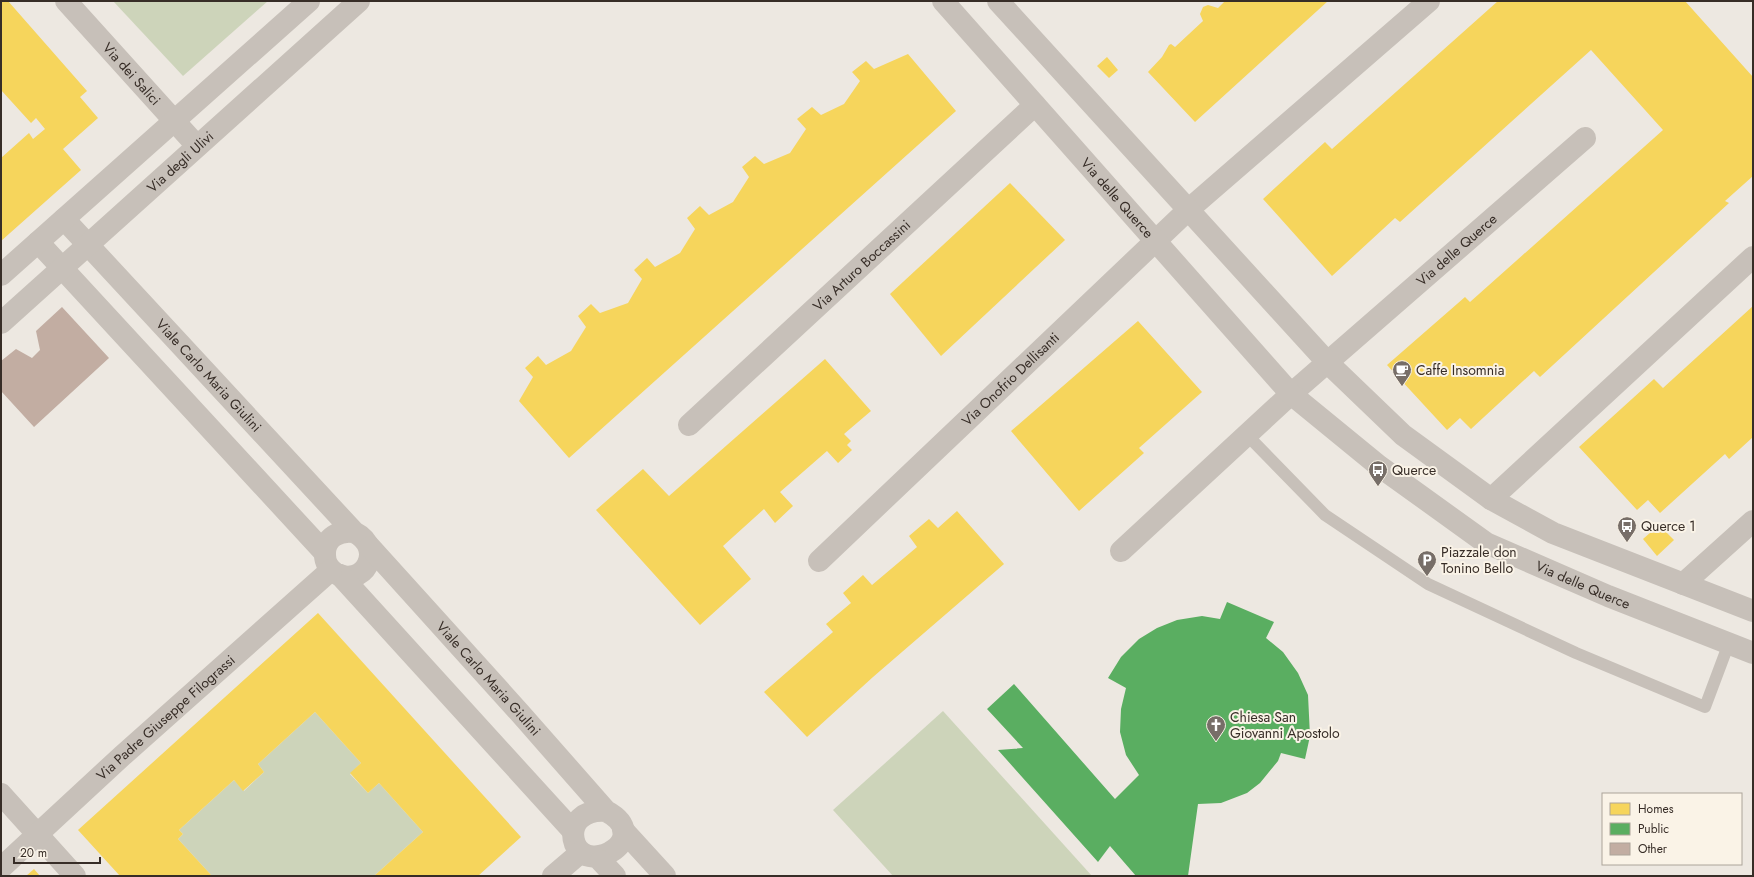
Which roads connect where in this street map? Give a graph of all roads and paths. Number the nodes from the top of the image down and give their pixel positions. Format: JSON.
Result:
{"nodes":[{"id":1,"x":66,"y":1,"type":"edge"},
{"id":2,"x":309,"y":1,"type":"edge"},
{"id":3,"x":359,"y":1,"type":"edge"},
{"id":4,"x":943,"y":1,"type":"edge"},
{"id":5,"x":998,"y":1,"type":"edge"},
{"id":6,"x":1429,"y":1,"type":"edge"},
{"id":7,"x":1035,"y":105,"type":"junction"},
{"id":8,"x":174,"y":121,"type":"junction"},
{"id":9,"x":1585,"y":138,"type":"dead end"},
{"id":10,"x":197,"y":146,"type":"junction"},
{"id":11,"x":1195,"y":203,"type":"junction"},
{"id":12,"x":64,"y":219,"type":"junction"},
{"id":13,"x":1155,"y":241,"type":"junction"},
{"id":14,"x":38,"y":242,"type":"junction"},
{"id":15,"x":88,"y":246,"type":"junction"},
{"id":16,"x":1753,"y":257,"type":"edge"},
{"id":17,"x":62,"y":268,"type":"junction"},
{"id":18,"x":1,"y":275,"type":"edge"},
{"id":19,"x":1,"y":323,"type":"edge"},
{"id":20,"x":1328,"y":362,"type":"junction"},
{"id":21,"x":1291,"y":394,"type":"junction"},
{"id":22,"x":689,"y":425,"type":"dead end"},
{"id":23,"x":1247,"y":435,"type":"junction"},
{"id":24,"x":1491,"y":499,"type":"junction"},
{"id":25,"x":1753,"y":522,"type":"edge"},
{"id":26,"x":354,"y":532,"type":"junction"},
{"id":27,"x":370,"y":547,"type":"junction"},
{"id":28,"x":1121,"y":551,"type":"dead end"},
{"id":29,"x":819,"y":561,"type":"dead end"},
{"id":30,"x":332,"y":566,"type":"junction"},
{"id":31,"x":1683,"y":584,"type":"junction"},
{"id":32,"x":1753,"y":611,"type":"edge"},
{"id":33,"x":1729,"y":643,"type":"junction"},
{"id":34,"x":1753,"y":653,"type":"edge"},
{"id":35,"x":1,"y":794,"type":"edge"},
{"id":36,"x":606,"y":811,"type":"junction"},
{"id":37,"x":623,"y":830,"type":"junction"},
{"id":38,"x":573,"y":831,"type":"junction"},
{"id":39,"x":37,"y":835,"type":"junction"},
{"id":40,"x":580,"y":853,"type":"junction"},
{"id":41,"x":1,"y":868,"type":"edge"},
{"id":42,"x":608,"y":868,"type":"edge"},
{"id":43,"x":75,"y":876,"type":"edge"},
{"id":44,"x":553,"y":876,"type":"edge"},
{"id":45,"x":665,"y":876,"type":"edge"}],
"edges":[{"from":1,"to":8,"type":"street","name":"Via dei Salici"},
{"from":2,"to":8,"type":"street"},
{"from":3,"to":10,"type":"street","name":"Via degli Ulivi"},
{"from":4,"to":7,"type":"street","name":"Via delle Querce"},
{"from":5,"to":11,"type":"street"},
{"from":6,"to":11,"type":"street"},
{"from":7,"to":13,"type":"street","name":"Via delle Querce"},
{"from":7,"to":22,"type":"street","name":"Via Arturo Boccassini"},
{"from":8,"to":10,"type":"street","name":"Via dei Salici"},
{"from":8,"to":12,"type":"street"},
{"from":9,"to":20,"type":"street","name":"Via delle Querce"},
{"from":10,"to":15,"type":"street","name":"Via degli Ulivi"},
{"from":11,"to":13,"type":"street","name":"Via Onofrio Dellisanti"},
{"from":11,"to":20,"type":"street"},
{"from":12,"to":14,"type":"street"},
{"from":12,"to":15,"type":"street","name":"Viale Carlo Maria Giulini"},
{"from":13,"to":21,"type":"street","name":"Via delle Querce"},
{"from":13,"to":29,"type":"street","name":"Via Onofrio Dellisanti"},
{"from":14,"to":17,"type":"street"},
{"from":14,"to":18,"type":"street"},
{"from":15,"to":17,"type":"street","name":"Via degli Ulivi"},
{"from":15,"to":26,"type":"street","name":"Viale Carlo Maria Giulini"},
{"from":16,"to":24,"type":"street"},
{"from":17,"to":19,"type":"street","name":"Via degli Ulivi"},
{"from":17,"to":30,"type":"street"},
{"from":20,"to":21,"type":"street","name":"Via delle Querce"},
{"from":20,"to":24,"type":"street"},
{"from":21,"to":23,"type":"street","name":"Via delle Querce"},
{"from":21,"to":33,"type":"street","name":"Via delle Querce"},
{"from":23,"to":28,"type":"street","name":"Via delle Querce"},
{"from":23,"to":33,"type":"lane"},
{"from":24,"to":31,"type":"street"},
{"from":25,"to":31,"type":"street"},
{"from":26,"to":27,"type":"street"},
{"from":26,"to":30,"type":"street"},
{"from":27,"to":30,"type":"street"},
{"from":27,"to":36,"type":"street","name":"Viale Carlo Maria Giulini"},
{"from":30,"to":38,"type":"street"},
{"from":30,"to":39,"type":"street","name":"Via Padre Giuseppe Filograssi"},
{"from":31,"to":32,"type":"street"},
{"from":33,"to":34,"type":"street","name":"Via delle Querce"},
{"from":35,"to":39,"type":"street"},
{"from":36,"to":37,"type":"street"},
{"from":36,"to":38,"type":"street"},
{"from":37,"to":42,"type":"street"},
{"from":37,"to":45,"type":"street"},
{"from":38,"to":40,"type":"street"},
{"from":39,"to":41,"type":"street","name":"Via Padre Giuseppe Filograssi"},
{"from":39,"to":43,"type":"street"},
{"from":40,"to":42,"type":"street"},
{"from":40,"to":44,"type":"street"}]}
